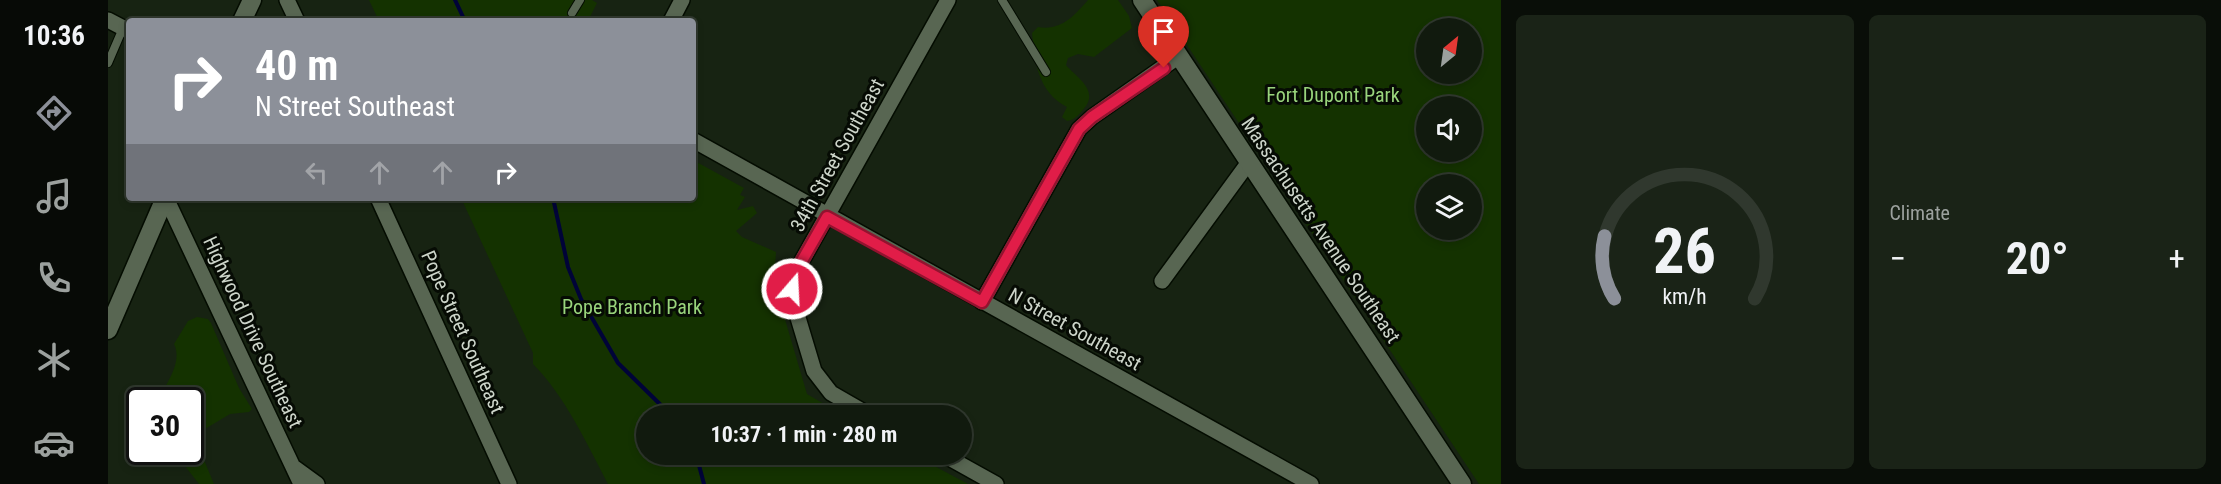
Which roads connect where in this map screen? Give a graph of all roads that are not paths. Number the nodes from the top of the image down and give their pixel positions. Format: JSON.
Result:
{"nodes":[{"id":1,"x":252,"y":0,"type":"edge"},
{"id":2,"x":287,"y":0,"type":"edge"},
{"id":3,"x":580,"y":0,"type":"edge"},
{"id":4,"x":682,"y":0,"type":"edge"},
{"id":5,"x":1002,"y":0,"type":"edge"},
{"id":6,"x":1142,"y":0,"type":"edge"},
{"id":7,"x":944,"y":1,"type":"edge"},
{"id":8,"x":573,"y":13,"type":"dead end"},
{"id":9,"x":243,"y":18,"type":"edge"},
{"id":10,"x":296,"y":18,"type":"edge"},
{"id":11,"x":673,"y":18,"type":"edge"},
{"id":12,"x":108,"y":20,"type":"edge"},
{"id":13,"x":126,"y":30,"type":"edge"},
{"id":14,"x":1179,"y":56,"type":"junction"},
{"id":15,"x":108,"y":63,"type":"edge"},
{"id":16,"x":1046,"y":72,"type":"dead end"},
{"id":17,"x":696,"y":142,"type":"edge"},
{"id":18,"x":1249,"y":162,"type":"junction"},
{"id":19,"x":165,"y":201,"type":"edge"},
{"id":20,"x":167,"y":201,"type":"edge"},
{"id":21,"x":379,"y":201,"type":"edge"},
{"id":22,"x":827,"y":217,"type":"junction"},
{"id":23,"x":1162,"y":281,"type":"dead end"},
{"id":24,"x":982,"y":302,"type":"junction"},
{"id":25,"x":108,"y":330,"type":"edge"},
{"id":26,"x":852,"y":405,"type":"edge"},
{"id":27,"x":962,"y":465,"type":"edge"},
{"id":28,"x":293,"y":466,"type":"junction"},
{"id":29,"x":301,"y":484,"type":"edge"},
{"id":30,"x":317,"y":484,"type":"edge"},
{"id":31,"x":509,"y":484,"type":"edge"},
{"id":32,"x":996,"y":484,"type":"edge"},
{"id":33,"x":1311,"y":484,"type":"edge"},
{"id":34,"x":1462,"y":484,"type":"edge"}],
"edges":[{"from":1,"to":9,"type":"street"},
{"from":2,"to":10,"type":"street"},
{"from":3,"to":8,"type":"lane"},
{"from":4,"to":11,"type":"street"},
{"from":5,"to":16,"type":"lane"},
{"from":6,"to":14,"type":"street","name":"Massachusetts Avenue Southeast"},
{"from":7,"to":22,"type":"street","name":"34th Street Southeast"},
{"from":12,"to":13,"type":"street"},
{"from":13,"to":15,"type":"lane"},
{"from":14,"to":18,"type":"street","name":"Massachusetts Avenue Southeast"},
{"from":14,"to":24,"type":"street"},
{"from":17,"to":22,"type":"street","name":"N Street Southeast"},
{"from":18,"to":23,"type":"street"},
{"from":18,"to":34,"type":"street","name":"Massachusetts Avenue Southeast"},
{"from":19,"to":25,"type":"street"},
{"from":20,"to":28,"type":"street","name":"Highwood Drive Southeast"},
{"from":21,"to":31,"type":"street","name":"Pope Street Southeast"},
{"from":22,"to":24,"type":"street","name":"N Street Southeast"},
{"from":22,"to":26,"type":"street","name":"34th Street Southeast"},
{"from":24,"to":33,"type":"street","name":"N Street Southeast"},
{"from":27,"to":32,"type":"street"},
{"from":28,"to":29,"type":"street","name":"Highwood Drive Southeast"},
{"from":28,"to":30,"type":"street"}]}
